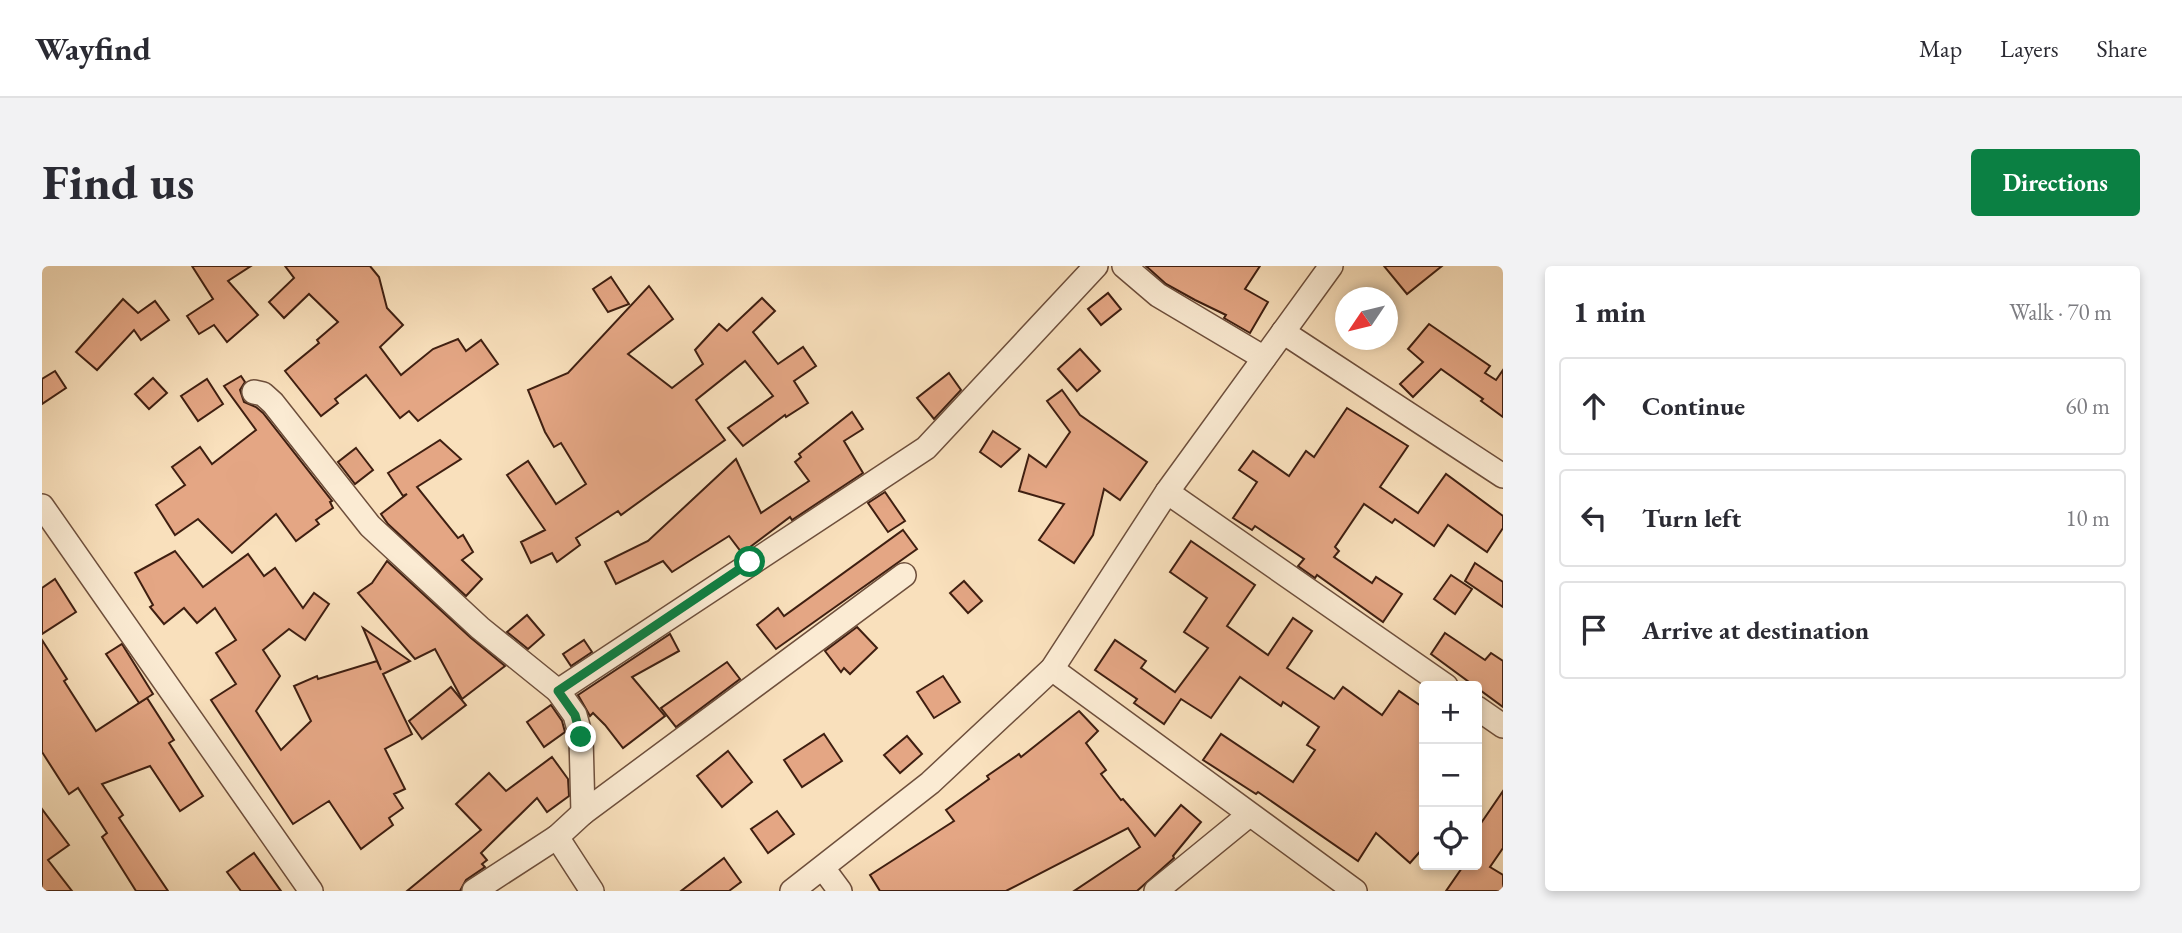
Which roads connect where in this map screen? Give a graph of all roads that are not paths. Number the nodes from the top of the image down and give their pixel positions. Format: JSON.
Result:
{"nodes":[{"id":1,"x":1096,"y":266,"type":"edge"},
{"id":2,"x":1124,"y":266,"type":"edge"},
{"id":3,"x":1331,"y":266,"type":"edge"},
{"id":4,"x":1283,"y":332,"type":"junction"},
{"id":5,"x":1264,"y":358,"type":"junction"},
{"id":6,"x":254,"y":392,"type":"dead end"},
{"id":7,"x":1503,"y":476,"type":"edge"},
{"id":8,"x":1167,"y":492,"type":"junction"},
{"id":9,"x":42,"y":506,"type":"edge"},
{"id":10,"x":904,"y":575,"type":"dead end"},
{"id":11,"x":1052,"y":669,"type":"junction"},
{"id":12,"x":1439,"y":681,"type":"edge"},
{"id":13,"x":558,"y":691,"type":"junction"},
{"id":14,"x":1482,"y":711,"type":"edge"},
{"id":15,"x":1503,"y":726,"type":"edge"},
{"id":16,"x":583,"y":813,"type":"junction"},
{"id":17,"x":1249,"y":815,"type":"junction"},
{"id":18,"x":557,"y":837,"type":"junction"},
{"id":19,"x":823,"y":868,"type":"junction"},
{"id":20,"x":311,"y":891,"type":"edge"},
{"id":21,"x":474,"y":891,"type":"edge"},
{"id":22,"x":592,"y":891,"type":"edge"},
{"id":23,"x":792,"y":891,"type":"edge"},
{"id":24,"x":840,"y":891,"type":"edge"},
{"id":25,"x":1156,"y":891,"type":"edge"},
{"id":26,"x":1355,"y":891,"type":"edge"}],
"edges":[{"from":1,"to":13,"type":"street"},
{"from":2,"to":5,"type":"street"},
{"from":3,"to":4,"type":"street"},
{"from":4,"to":5,"type":"street"},
{"from":4,"to":7,"type":"street"},
{"from":5,"to":8,"type":"street"},
{"from":6,"to":13,"type":"street"},
{"from":8,"to":11,"type":"street"},
{"from":8,"to":12,"type":"street"},
{"from":9,"to":20,"type":"street"},
{"from":10,"to":16,"type":"street"},
{"from":11,"to":17,"type":"street"},
{"from":11,"to":19,"type":"street"},
{"from":13,"to":16,"type":"street"},
{"from":14,"to":15,"type":"street"},
{"from":16,"to":18,"type":"street"},
{"from":17,"to":25,"type":"street"},
{"from":17,"to":26,"type":"street"},
{"from":18,"to":21,"type":"street"},
{"from":18,"to":22,"type":"street"},
{"from":19,"to":23,"type":"street"},
{"from":19,"to":24,"type":"street"}]}
